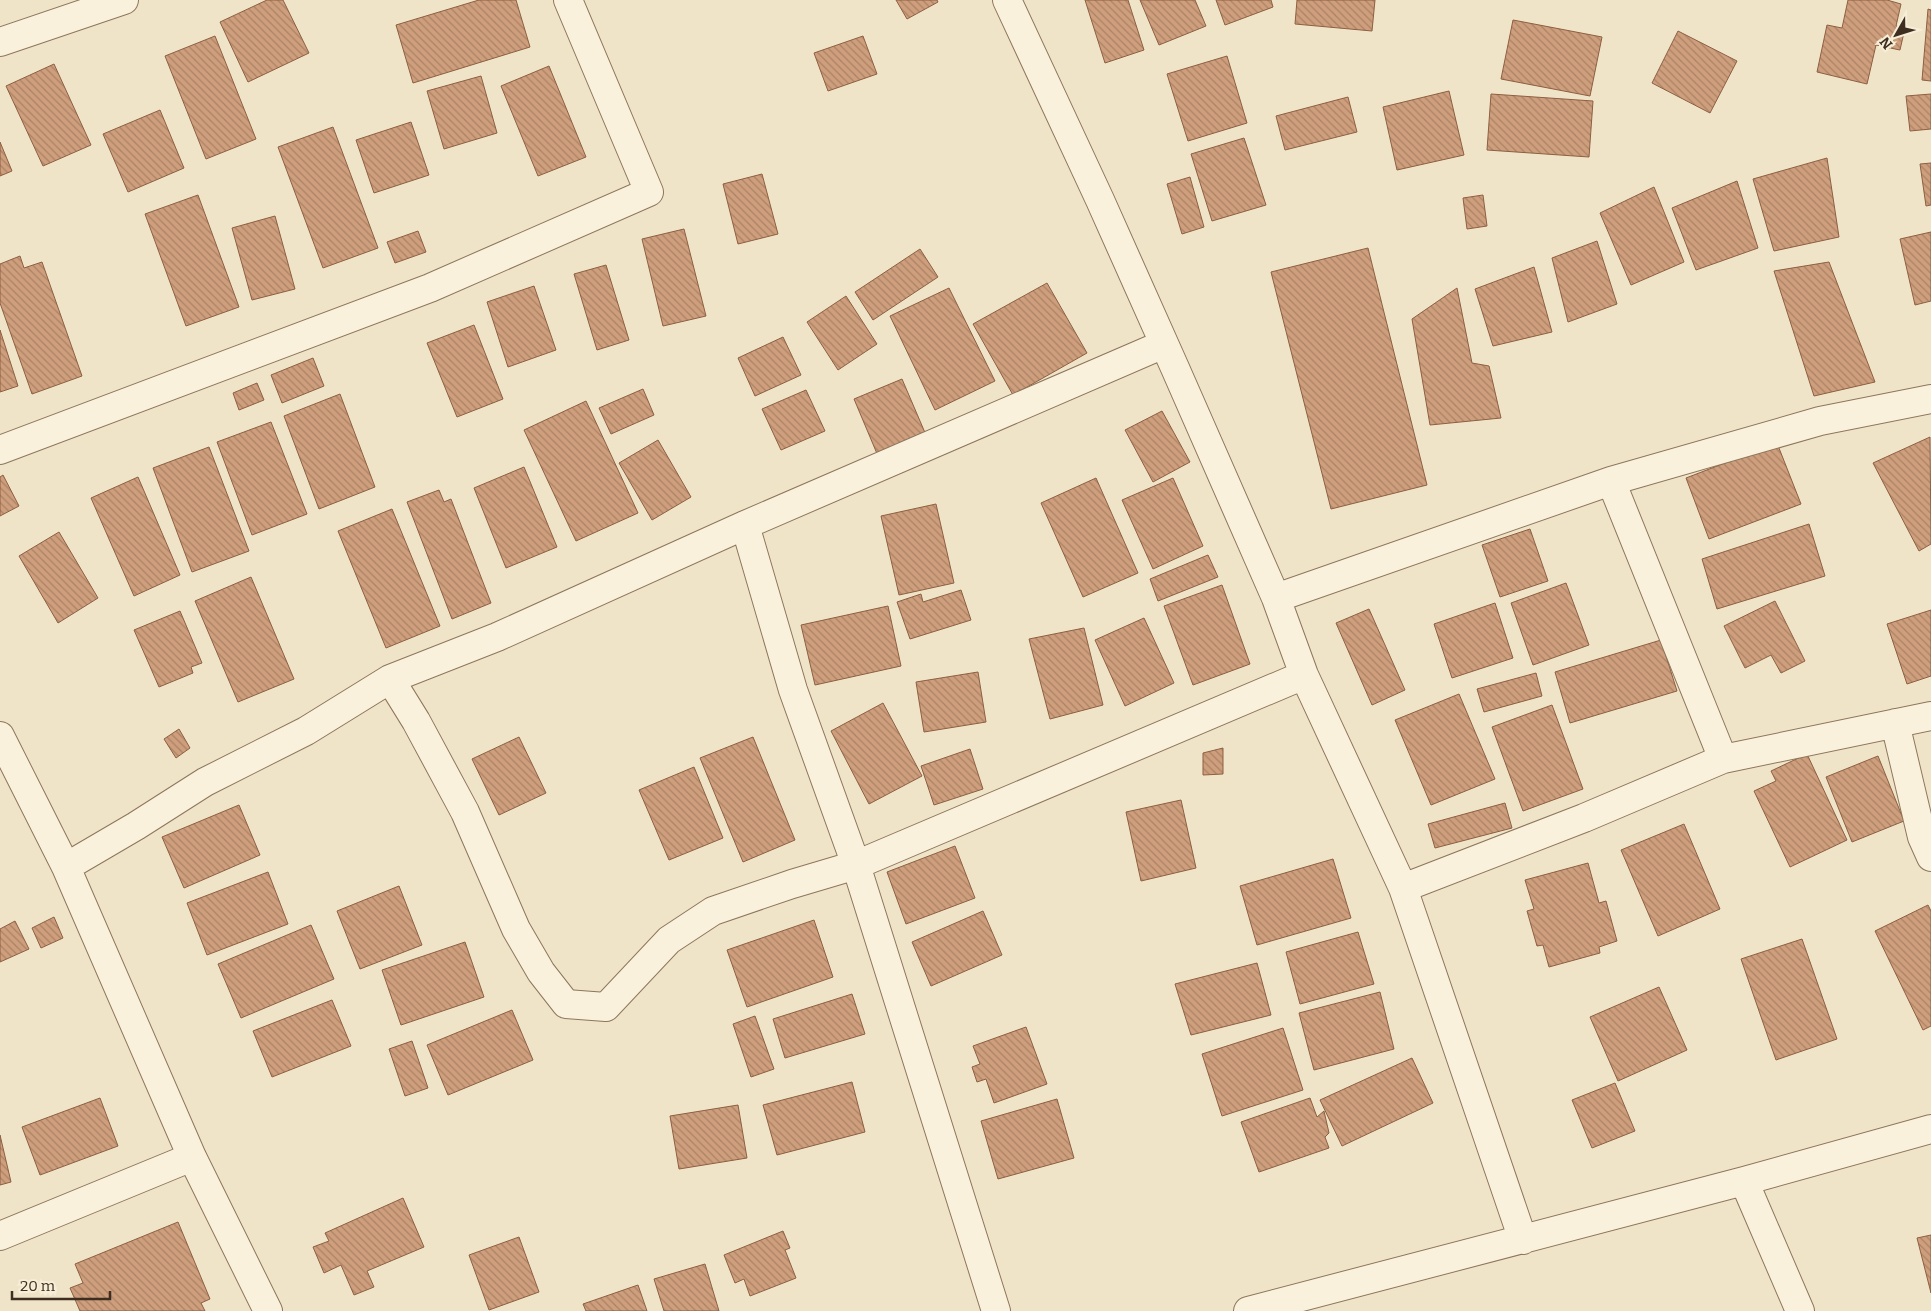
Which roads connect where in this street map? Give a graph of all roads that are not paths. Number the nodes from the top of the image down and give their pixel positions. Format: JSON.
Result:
{"nodes":[{"id":1,"x":124,"y":0,"type":"edge"},
{"id":2,"x":568,"y":0,"type":"edge"},
{"id":3,"x":1007,"y":0,"type":"edge"},
{"id":4,"x":0,"y":42,"type":"edge"},
{"id":5,"x":1164,"y":344,"type":"junction"},
{"id":6,"x":1931,"y":399,"type":"edge"},
{"id":7,"x":0,"y":450,"type":"edge"},
{"id":8,"x":1611,"y":481,"type":"junction"},
{"id":9,"x":745,"y":525,"type":"junction"},
{"id":10,"x":1276,"y":598,"type":"junction"},
{"id":11,"x":1304,"y":674,"type":"junction"},
{"id":12,"x":390,"y":679,"type":"junction"},
{"id":13,"x":1931,"y":716,"type":"edge"},
{"id":14,"x":1896,"y":723,"type":"junction"},
{"id":15,"x":0,"y":736,"type":"edge"},
{"id":16,"x":1723,"y":759,"type":"junction"},
{"id":17,"x":1931,"y":858,"type":"edge"},
{"id":18,"x":856,"y":865,"type":"junction"},
{"id":19,"x":66,"y":867,"type":"junction"},
{"id":20,"x":1402,"y":888,"type":"junction"},
{"id":21,"x":1931,"y":1129,"type":"edge"},
{"id":22,"x":192,"y":1157,"type":"junction"},
{"id":23,"x":1744,"y":1181,"type":"junction"},
{"id":24,"x":0,"y":1236,"type":"edge"},
{"id":25,"x":1523,"y":1240,"type":"junction"},
{"id":26,"x":268,"y":1311,"type":"edge"},
{"id":27,"x":996,"y":1311,"type":"edge"},
{"id":28,"x":1248,"y":1311,"type":"edge"},
{"id":29,"x":1800,"y":1311,"type":"edge"}],
"edges":[{"from":1,"to":4,"type":"street"},
{"from":2,"to":7,"type":"street"},
{"from":3,"to":5,"type":"street"},
{"from":5,"to":9,"type":"street"},
{"from":5,"to":10,"type":"street"},
{"from":6,"to":8,"type":"street"},
{"from":8,"to":10,"type":"street"},
{"from":8,"to":16,"type":"street"},
{"from":9,"to":12,"type":"street"},
{"from":9,"to":18,"type":"street"},
{"from":10,"to":11,"type":"street"},
{"from":11,"to":18,"type":"street"},
{"from":11,"to":20,"type":"street"},
{"from":12,"to":18,"type":"street"},
{"from":12,"to":19,"type":"street"},
{"from":13,"to":14,"type":"street"},
{"from":14,"to":16,"type":"street"},
{"from":14,"to":17,"type":"street"},
{"from":15,"to":19,"type":"street"},
{"from":16,"to":20,"type":"street"},
{"from":18,"to":27,"type":"street"},
{"from":19,"to":22,"type":"street"},
{"from":20,"to":25,"type":"street"},
{"from":21,"to":23,"type":"street"},
{"from":22,"to":24,"type":"street"},
{"from":22,"to":26,"type":"street"},
{"from":23,"to":25,"type":"street"},
{"from":23,"to":29,"type":"street"},
{"from":25,"to":28,"type":"street"}]}
